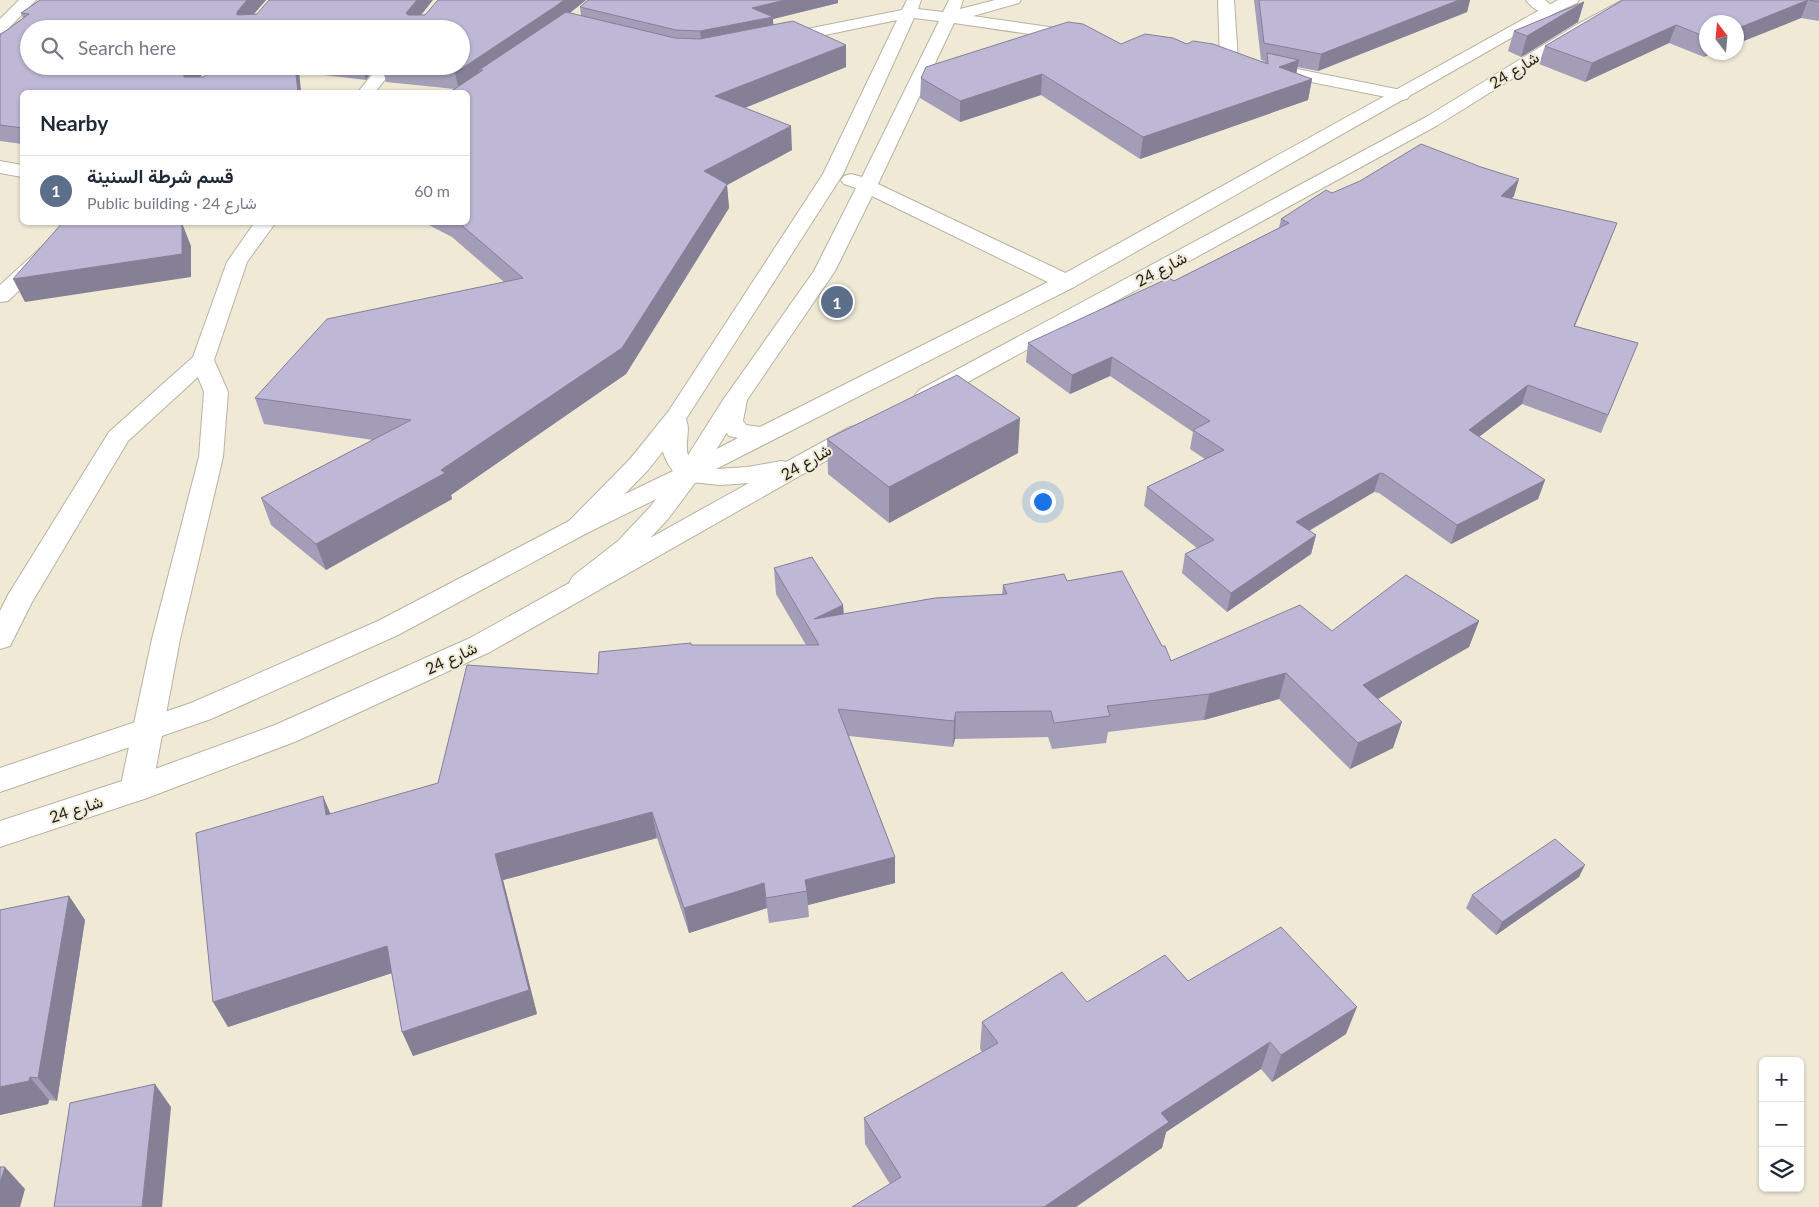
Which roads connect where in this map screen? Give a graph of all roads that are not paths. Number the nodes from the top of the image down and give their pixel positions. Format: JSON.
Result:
{"nodes":[{"id":1,"x":28,"y":0,"type":"edge"},
{"id":2,"x":956,"y":0,"type":"edge"},
{"id":3,"x":1013,"y":0,"type":"edge"},
{"id":4,"x":1226,"y":0,"type":"edge"},
{"id":5,"x":1571,"y":0,"type":"edge"},
{"id":6,"x":1635,"y":0,"type":"edge"},
{"id":7,"x":1542,"y":5,"type":"edge"},
{"id":8,"x":912,"y":7,"type":"edge"},
{"id":9,"x":949,"y":16,"type":"junction"},
{"id":10,"x":0,"y":28,"type":"edge"},
{"id":11,"x":1094,"y":39,"type":"edge"},
{"id":12,"x":768,"y":41,"type":"edge"},
{"id":13,"x":1210,"y":57,"type":"edge"},
{"id":14,"x":1229,"y":60,"type":"junction"},
{"id":15,"x":380,"y":75,"type":"edge"},
{"id":16,"x":368,"y":90,"type":"edge"},
{"id":17,"x":1401,"y":95,"type":"junction"},
{"id":18,"x":0,"y":167,"type":"edge"},
{"id":19,"x":20,"y":171,"type":"edge"},
{"id":20,"x":833,"y":174,"type":"junction"},
{"id":21,"x":868,"y":186,"type":"junction"},
{"id":22,"x":78,"y":225,"type":"edge"},
{"id":23,"x":264,"y":225,"type":"edge"},
{"id":24,"x":1066,"y":282,"type":"junction"},
{"id":25,"x":0,"y":296,"type":"edge"},
{"id":26,"x":203,"y":360,"type":"junction"},
{"id":27,"x":705,"y":372,"type":"junction"},
{"id":28,"x":750,"y":380,"type":"junction"},
{"id":29,"x":735,"y":400,"type":"junction"},
{"id":30,"x":904,"y":407,"type":"edge"},
{"id":31,"x":676,"y":420,"type":"junction"},
{"id":32,"x":878,"y":421,"type":"edge"},
{"id":33,"x":762,"y":436,"type":"junction"},
{"id":34,"x":802,"y":465,"type":"junction"},
{"id":35,"x":689,"y":473,"type":"junction"},
{"id":36,"x":578,"y":527,"type":"junction"},
{"id":37,"x":569,"y":594,"type":"junction"},
{"id":38,"x":0,"y":639,"type":"edge"},
{"id":39,"x":149,"y":728,"type":"junction"},
{"id":40,"x":0,"y":780,"type":"edge"},
{"id":41,"x":136,"y":789,"type":"junction"},
{"id":42,"x":0,"y":834,"type":"edge"}],
"edges":[{"from":1,"to":10,"type":"street"},
{"from":2,"to":9,"type":"street"},
{"from":3,"to":9,"type":"street"},
{"from":4,"to":14,"type":"street"},
{"from":5,"to":7,"type":"street","name":"شارع 24"},
{"from":6,"to":30,"type":"street","name":"شارع 24"},
{"from":7,"to":17,"type":"street","name":"شارع 24"},
{"from":8,"to":9,"type":"street"},
{"from":8,"to":12,"type":"street"},
{"from":8,"to":20,"type":"street"},
{"from":9,"to":11,"type":"street"},
{"from":9,"to":21,"type":"street"},
{"from":13,"to":14,"type":"street"},
{"from":14,"to":17,"type":"street"},
{"from":15,"to":16,"type":"street"},
{"from":17,"to":24,"type":"street","name":"شارع 24"},
{"from":18,"to":19,"type":"street"},
{"from":20,"to":21,"type":"street"},
{"from":20,"to":27,"type":"street"},
{"from":21,"to":24,"type":"street"},
{"from":21,"to":28,"type":"street"},
{"from":22,"to":25,"type":"street"},
{"from":23,"to":26,"type":"street"},
{"from":24,"to":33,"type":"street","name":"شارع 24"},
{"from":26,"to":38,"type":"street"},
{"from":26,"to":39,"type":"street"},
{"from":27,"to":28,"type":"street"},
{"from":27,"to":31,"type":"street"},
{"from":28,"to":29,"type":"street"},
{"from":29,"to":33,"type":"street"},
{"from":29,"to":35,"type":"street"},
{"from":31,"to":35,"type":"street"},
{"from":31,"to":36,"type":"street"},
{"from":32,"to":34,"type":"street","name":"شارع 24"},
{"from":33,"to":35,"type":"street","name":"شارع 24"},
{"from":34,"to":35,"type":"street"},
{"from":34,"to":37,"type":"street","name":"شارع 24"},
{"from":35,"to":36,"type":"street","name":"شارع 24"},
{"from":35,"to":37,"type":"street"},
{"from":36,"to":39,"type":"street","name":"شارع 24"},
{"from":37,"to":41,"type":"street","name":"شارع 24"},
{"from":39,"to":40,"type":"street","name":"شارع 24"},
{"from":39,"to":41,"type":"street"},
{"from":41,"to":42,"type":"street","name":"شارع 24"}]}
